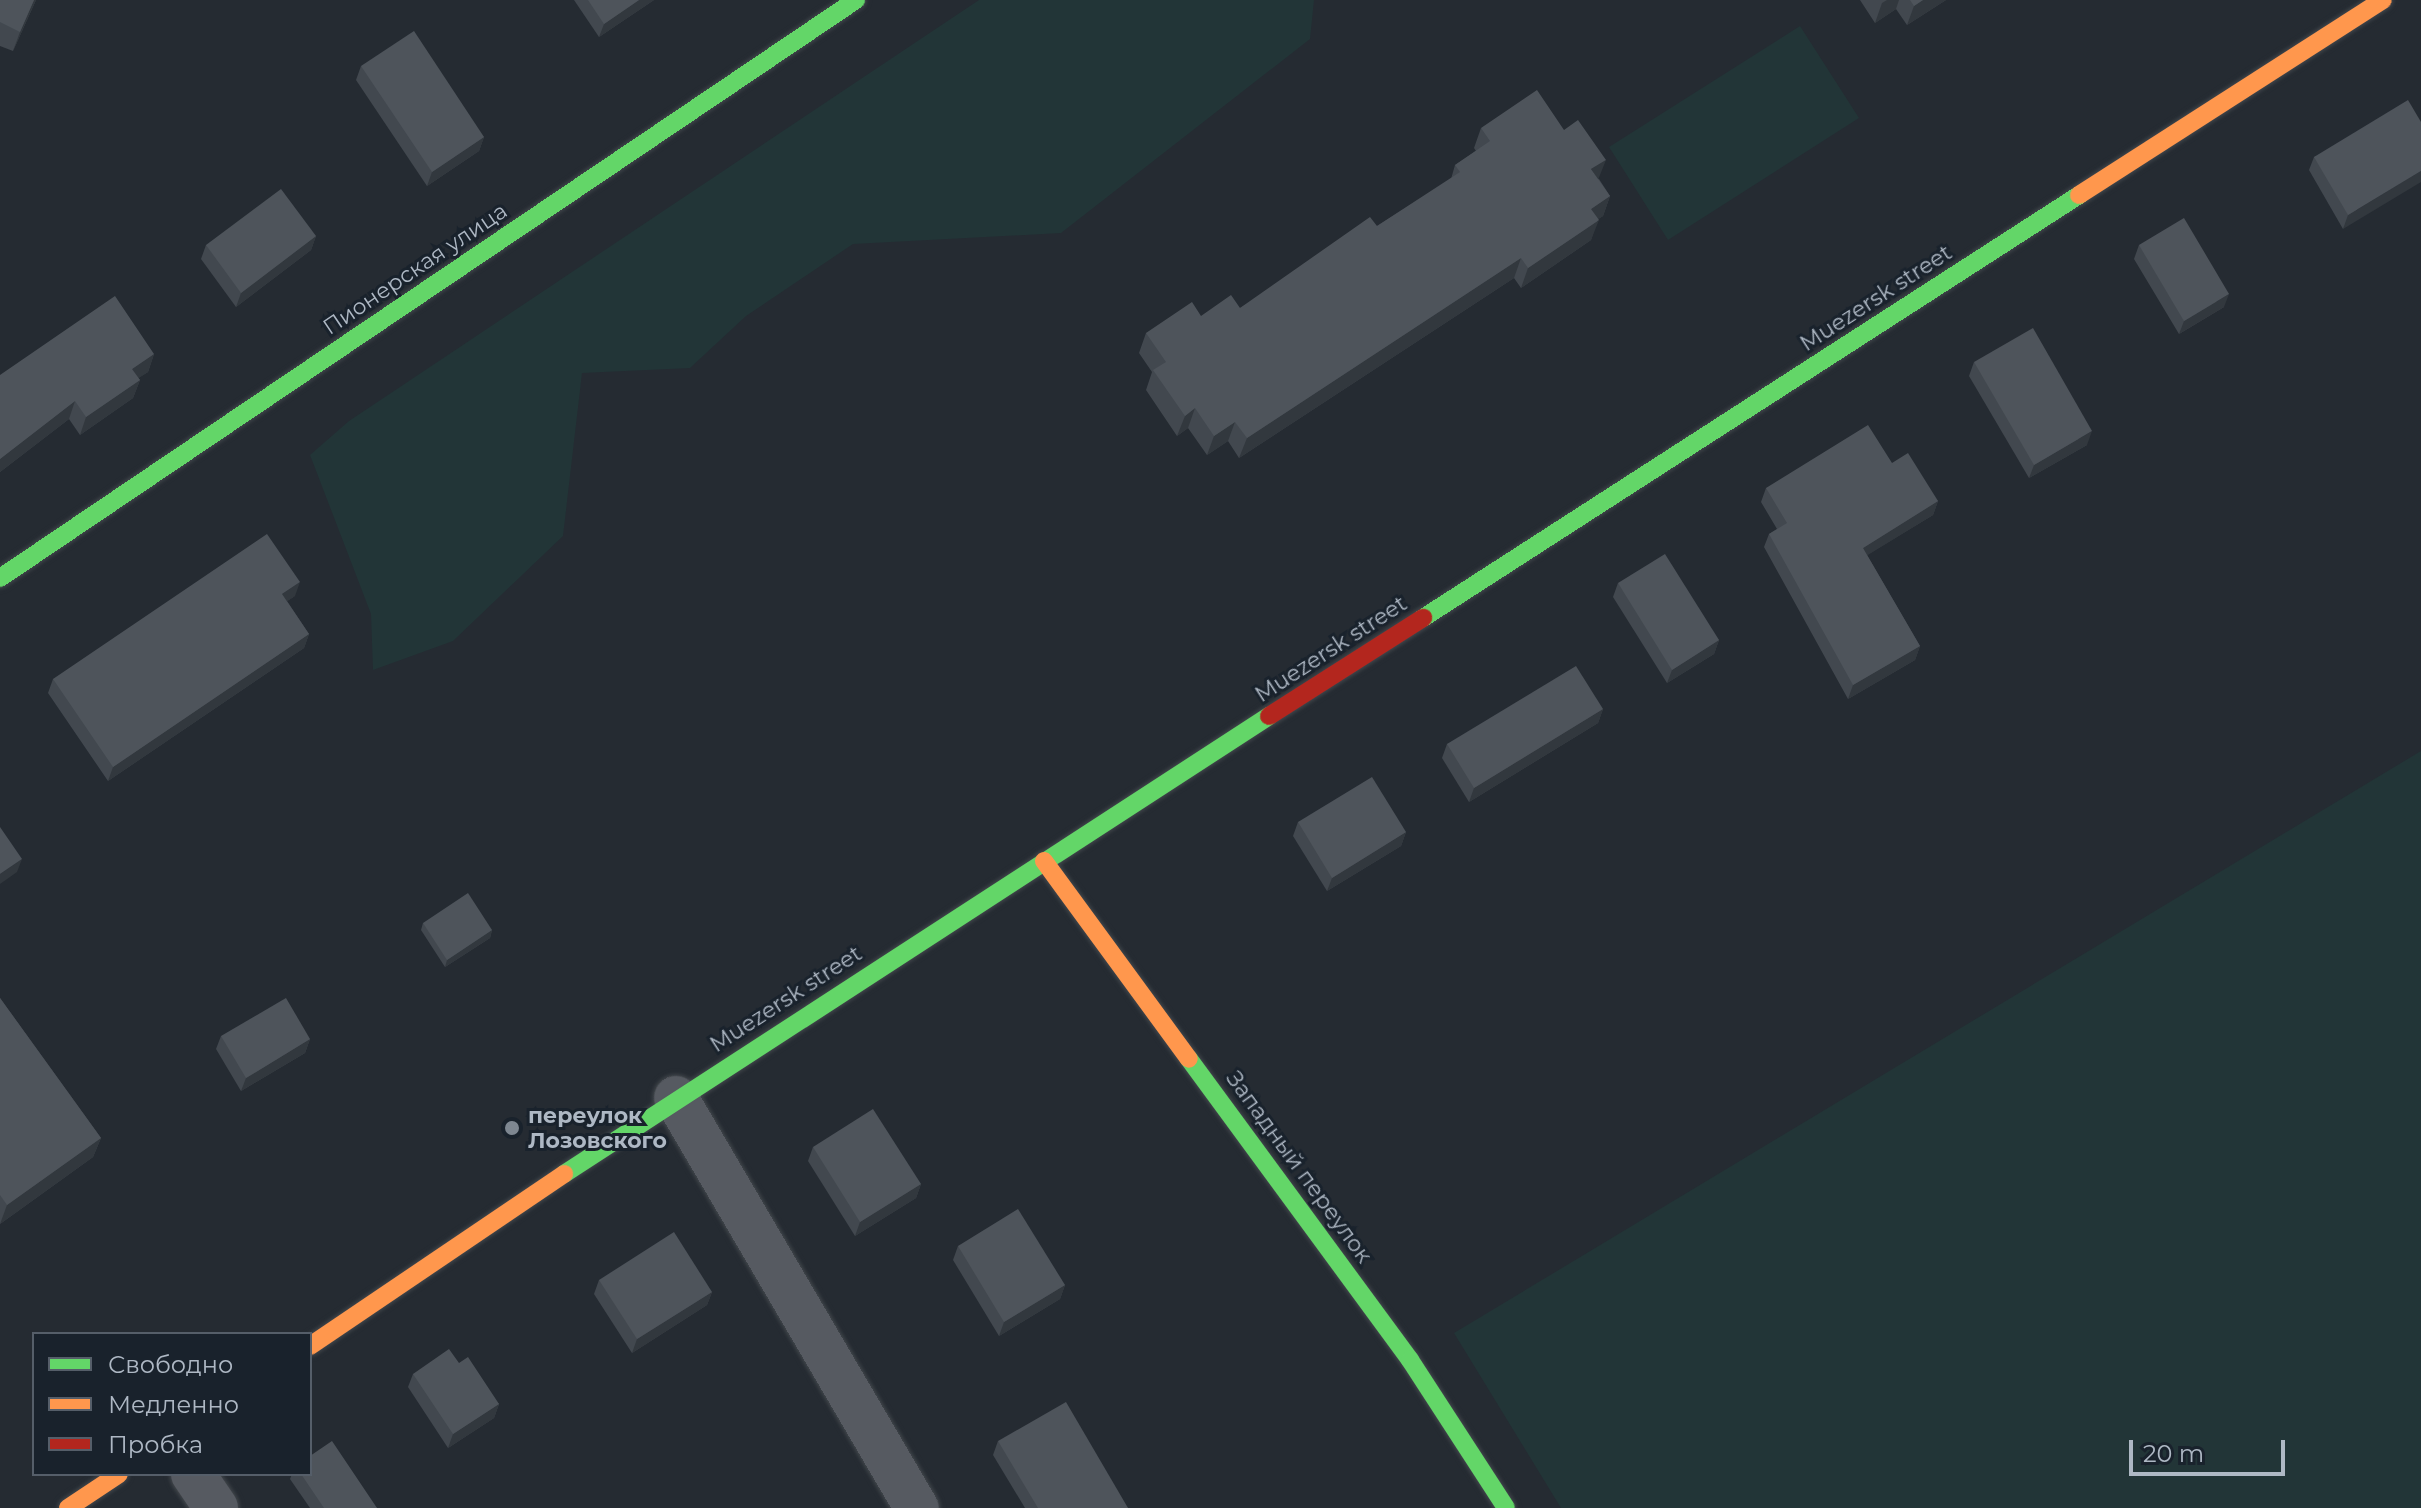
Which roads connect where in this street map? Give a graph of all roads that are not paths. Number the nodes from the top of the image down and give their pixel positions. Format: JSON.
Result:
{"nodes":[{"id":1,"x":856,"y":0,"type":"edge"},
{"id":2,"x":2383,"y":0,"type":"edge"},
{"id":3,"x":0,"y":578,"type":"edge"},
{"id":4,"x":1044,"y":861,"type":"junction"},
{"id":5,"x":676,"y":1098,"type":"junction"},
{"id":6,"x":312,"y":1345,"type":"edge"},
{"id":7,"x":116,"y":1476,"type":"edge"},
{"id":8,"x":194,"y":1476,"type":"edge"},
{"id":9,"x":68,"y":1508,"type":"edge"},
{"id":10,"x":216,"y":1508,"type":"edge"},
{"id":11,"x":917,"y":1508,"type":"edge"},
{"id":12,"x":1506,"y":1508,"type":"edge"}],
"edges":[{"from":1,"to":3,"type":"main road","name":"Пионерская улица"},
{"from":2,"to":4,"type":"main road","name":"Muezersk street"},
{"from":4,"to":5,"type":"main road","name":"Muezersk street"},
{"from":4,"to":12,"type":"main road","name":"Западный переулок"},
{"from":5,"to":6,"type":"main road","name":"Muezersk street"},
{"from":5,"to":11,"type":"street"},
{"from":7,"to":9,"type":"main road"},
{"from":8,"to":10,"type":"street"}]}
